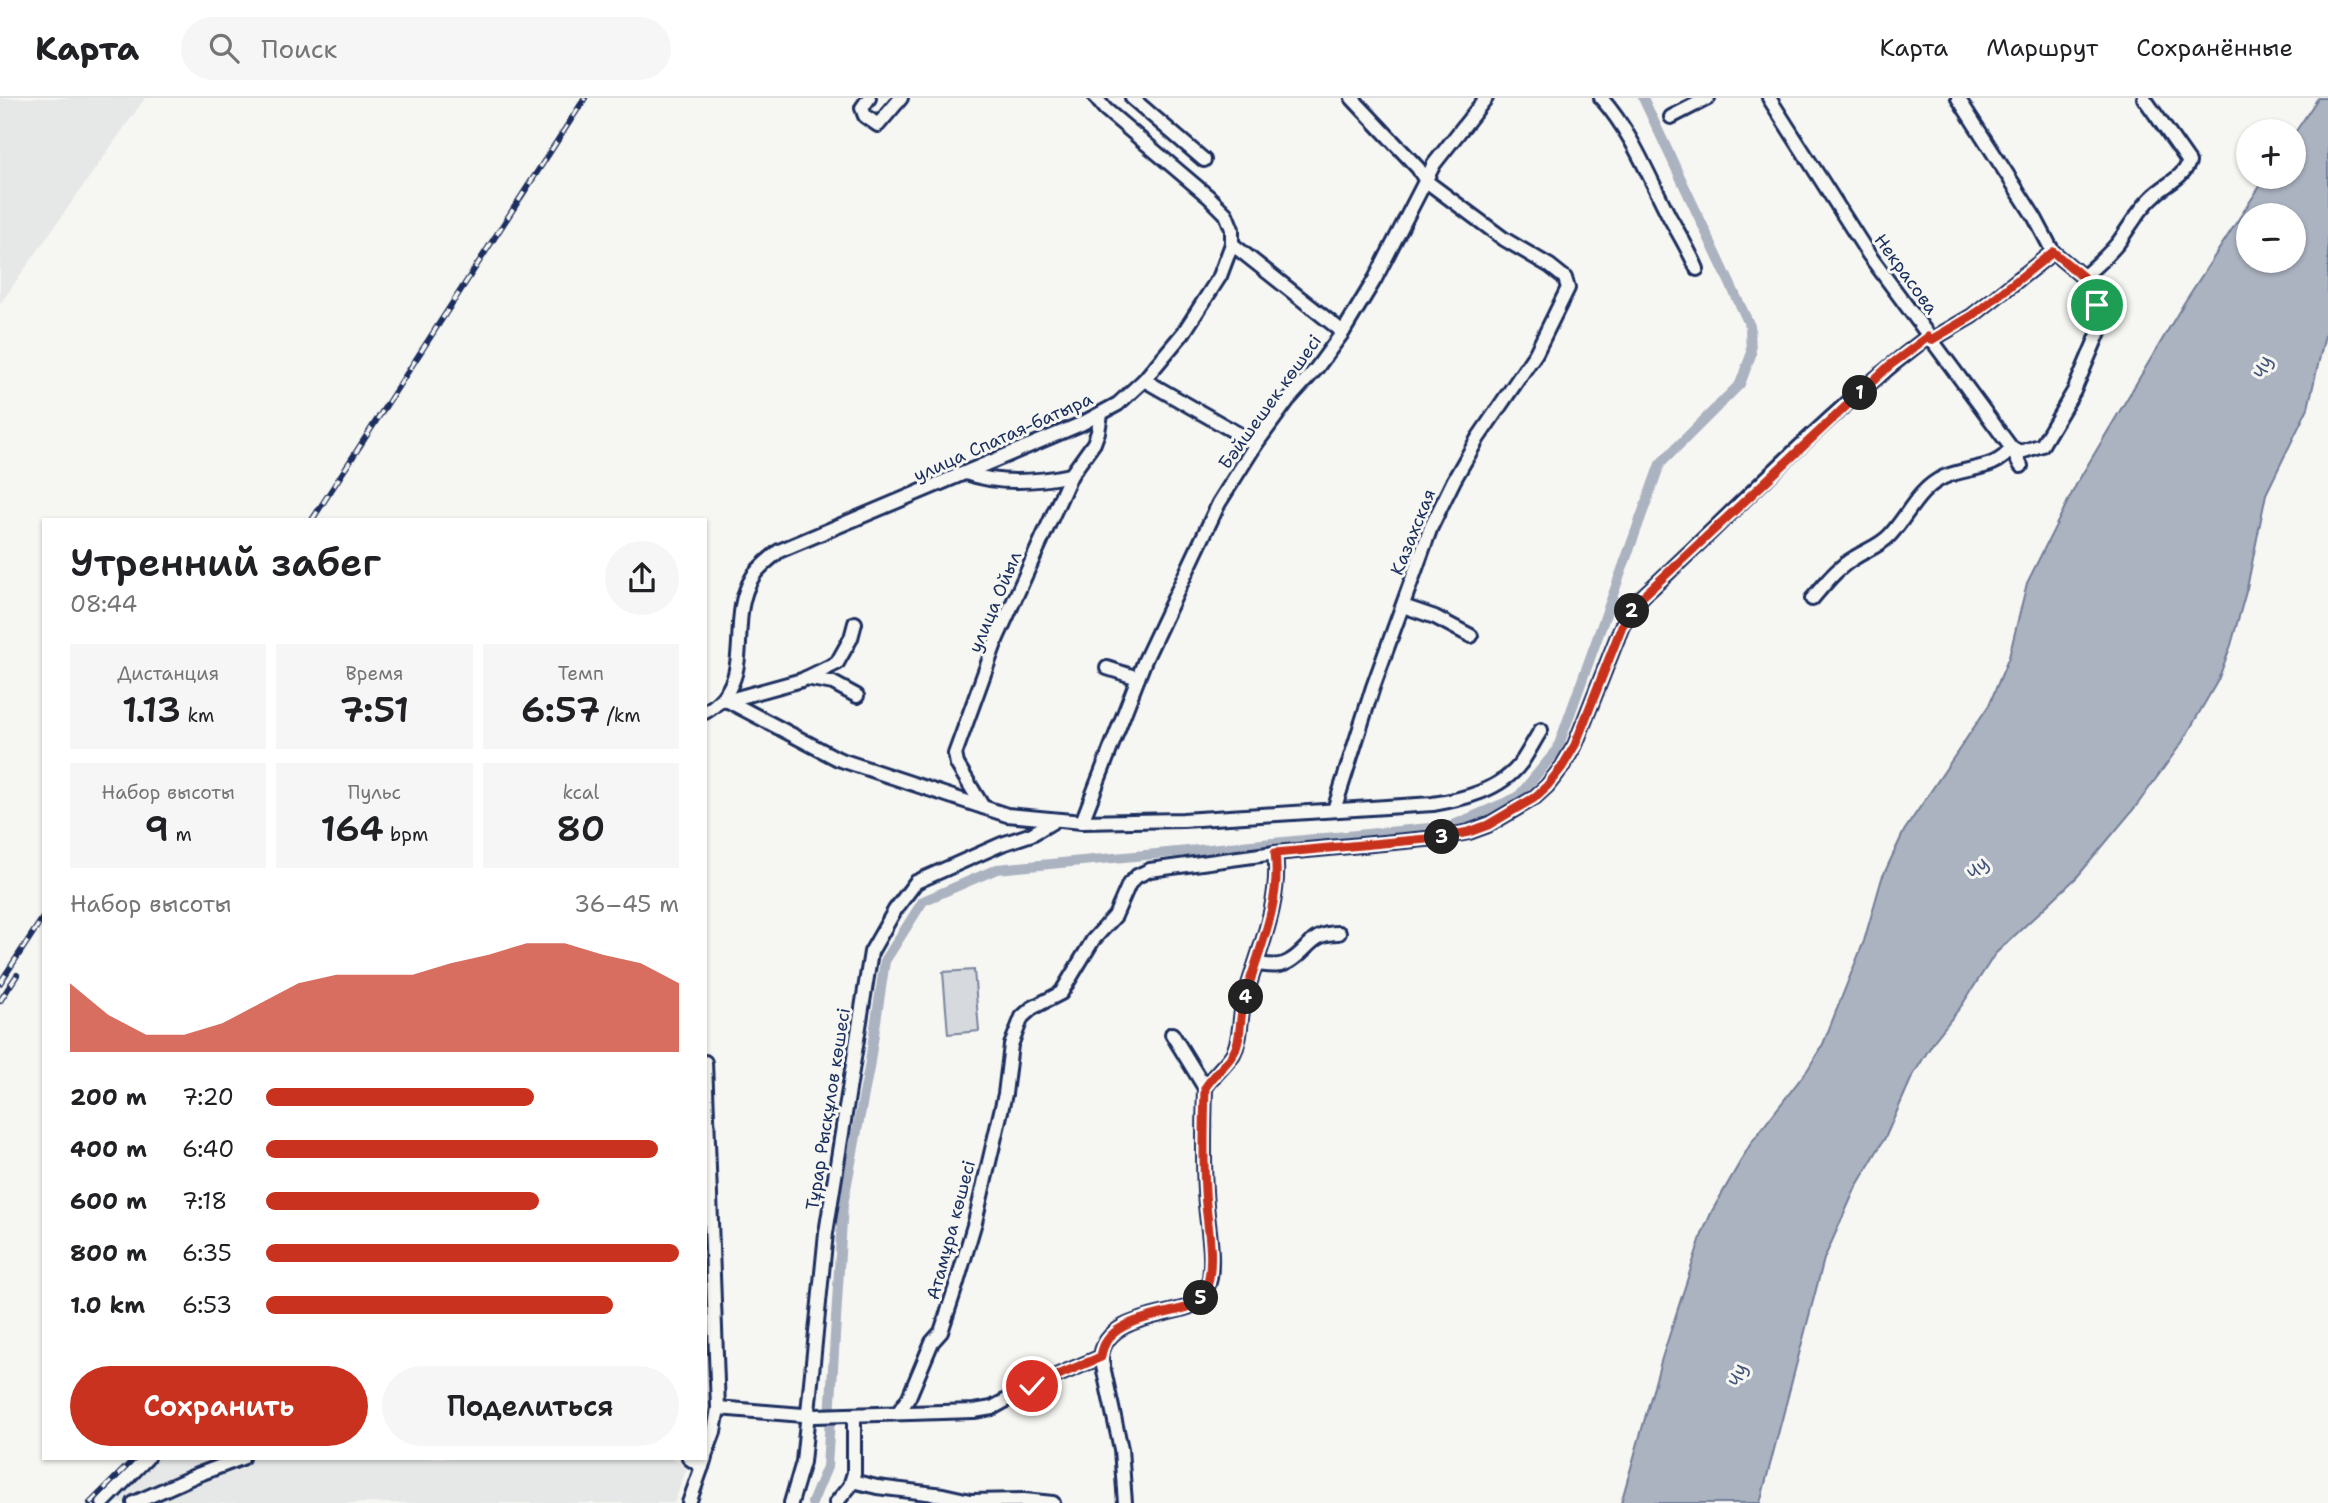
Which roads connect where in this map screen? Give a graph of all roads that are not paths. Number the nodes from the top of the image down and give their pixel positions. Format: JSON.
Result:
{"nodes":[{"id":1,"x":870,"y":98,"type":"edge"},
{"id":2,"x":901,"y":98,"type":"edge"},
{"id":3,"x":1096,"y":98,"type":"edge"},
{"id":4,"x":1132,"y":98,"type":"edge"},
{"id":5,"x":1352,"y":98,"type":"edge"},
{"id":6,"x":1486,"y":98,"type":"edge"},
{"id":7,"x":1601,"y":98,"type":"edge"},
{"id":8,"x":1709,"y":98,"type":"edge"},
{"id":9,"x":1769,"y":98,"type":"edge"},
{"id":10,"x":1958,"y":98,"type":"edge"},
{"id":11,"x":2144,"y":98,"type":"edge"},
{"id":12,"x":1671,"y":117,"type":"dead end"},
{"id":13,"x":1204,"y":160,"type":"dead end"},
{"id":14,"x":1426,"y":181,"type":"junction"},
{"id":15,"x":1232,"y":244,"type":"junction"},
{"id":16,"x":2053,"y":252,"type":"junction"},
{"id":17,"x":1697,"y":269,"type":"dead end"},
{"id":18,"x":2086,"y":281,"type":"junction"},
{"id":19,"x":1343,"y":332,"type":"junction"},
{"id":20,"x":1930,"y":338,"type":"junction"},
{"id":21,"x":1144,"y":380,"type":"junction"},
{"id":22,"x":1101,"y":414,"type":"junction"},
{"id":23,"x":1256,"y":444,"type":"junction"},
{"id":24,"x":2011,"y":448,"type":"junction"},
{"id":25,"x":2021,"y":466,"type":"dead end"},
{"id":26,"x":966,"y":473,"type":"junction"},
{"id":27,"x":1071,"y":475,"type":"junction"},
{"id":28,"x":1812,"y":599,"type":"dead end"},
{"id":29,"x":1403,"y":606,"type":"junction"},
{"id":30,"x":855,"y":623,"type":"dead end"},
{"id":31,"x":1471,"y":636,"type":"dead end"},
{"id":32,"x":1107,"y":668,"type":"dead end"},
{"id":33,"x":806,"y":678,"type":"junction"},
{"id":34,"x":1138,"y":678,"type":"junction"},
{"id":35,"x":857,"y":696,"type":"dead end"},
{"id":36,"x":724,"y":702,"type":"junction"},
{"id":37,"x":707,"y":710,"type":"edge"},
{"id":38,"x":1541,"y":730,"type":"dead end"},
{"id":39,"x":983,"y":807,"type":"junction"},
{"id":40,"x":1334,"y":810,"type":"junction"},
{"id":41,"x":1054,"y":821,"type":"junction"},
{"id":42,"x":1082,"y":822,"type":"junction"},
{"id":43,"x":1275,"y":853,"type":"junction"},
{"id":44,"x":1339,"y":933,"type":"dead end"},
{"id":45,"x":1256,"y":964,"type":"junction"},
{"id":46,"x":1172,"y":1034,"type":"dead end"},
{"id":47,"x":1205,"y":1088,"type":"junction"},
{"id":48,"x":707,"y":1171,"type":"edge"},
{"id":49,"x":1101,"y":1357,"type":"junction"},
{"id":50,"x":711,"y":1390,"type":"edge"},
{"id":51,"x":718,"y":1408,"type":"junction"},
{"id":52,"x":898,"y":1413,"type":"junction"},
{"id":53,"x":812,"y":1416,"type":"junction"},
{"id":54,"x":850,"y":1416,"type":"junction"},
{"id":55,"x":707,"y":1452,"type":"edge"},
{"id":56,"x":145,"y":1460,"type":"edge"},
{"id":57,"x":237,"y":1460,"type":"edge"},
{"id":58,"x":704,"y":1460,"type":"edge"},
{"id":59,"x":852,"y":1480,"type":"junction"},
{"id":60,"x":975,"y":1502,"type":"edge"},
{"id":61,"x":1038,"y":1502,"type":"edge"},
{"id":62,"x":103,"y":1503,"type":"edge"},
{"id":63,"x":134,"y":1503,"type":"edge"},
{"id":64,"x":689,"y":1503,"type":"edge"},
{"id":65,"x":791,"y":1503,"type":"edge"},
{"id":66,"x":836,"y":1503,"type":"edge"},
{"id":67,"x":1053,"y":1503,"type":"edge"},
{"id":68,"x":1125,"y":1503,"type":"edge"}],
"edges":[{"from":1,"to":2,"type":"street"},
{"from":3,"to":15,"type":"street"},
{"from":4,"to":13,"type":"street"},
{"from":5,"to":14,"type":"street"},
{"from":6,"to":14,"type":"street","name":"Бәйшешек көшесі"},
{"from":7,"to":17,"type":"street"},
{"from":8,"to":12,"type":"street"},
{"from":9,"to":20,"type":"street","name":"Некрасова"},
{"from":10,"to":16,"type":"street"},
{"from":11,"to":18,"type":"street"},
{"from":14,"to":19,"type":"street","name":"Бәйшешек көшесі"},
{"from":14,"to":29,"type":"street","name":"Казахская"},
{"from":15,"to":19,"type":"street"},
{"from":15,"to":21,"type":"street","name":"улица Спатая-батыра"},
{"from":16,"to":18,"type":"street"},
{"from":16,"to":20,"type":"street","name":"Атамұра көшесі"},
{"from":18,"to":24,"type":"street"},
{"from":19,"to":23,"type":"street","name":"Бәйшешек көшесі"},
{"from":20,"to":24,"type":"street","name":"Некрасова"},
{"from":20,"to":43,"type":"street","name":"Атамұра көшесі"},
{"from":21,"to":22,"type":"street","name":"улица Спатая-батыра"},
{"from":21,"to":23,"type":"street"},
{"from":22,"to":26,"type":"street","name":"улица Спатая-батыра"},
{"from":22,"to":27,"type":"street","name":"улица Ойыл"},
{"from":23,"to":34,"type":"street","name":"Бәйшешек көшесі"},
{"from":24,"to":25,"type":"street","name":"Некрасова"},
{"from":24,"to":28,"type":"street"},
{"from":26,"to":27,"type":"street"},
{"from":26,"to":36,"type":"street","name":"улица Спатая-батыра"},
{"from":27,"to":39,"type":"street","name":"улица Ойыл"},
{"from":29,"to":31,"type":"street"},
{"from":29,"to":40,"type":"street","name":"Казахская"},
{"from":30,"to":33,"type":"street"},
{"from":32,"to":34,"type":"street"},
{"from":33,"to":35,"type":"street"},
{"from":33,"to":36,"type":"street"},
{"from":34,"to":42,"type":"street","name":"Бәйшешек көшесі"},
{"from":36,"to":37,"type":"street","name":"улица Спатая-батыра"},
{"from":36,"to":39,"type":"street"},
{"from":38,"to":40,"type":"street"},
{"from":39,"to":41,"type":"street"},
{"from":40,"to":42,"type":"street"},
{"from":41,"to":42,"type":"street"},
{"from":41,"to":53,"type":"street","name":"Тұрар Рысқұлов көшесі"},
{"from":43,"to":45,"type":"street"},
{"from":43,"to":52,"type":"street","name":"Атамұра көшесі"},
{"from":44,"to":45,"type":"street"},
{"from":45,"to":47,"type":"street"},
{"from":46,"to":47,"type":"street"},
{"from":47,"to":49,"type":"street"},
{"from":48,"to":50,"type":"street"},
{"from":49,"to":52,"type":"street"},
{"from":49,"to":68,"type":"street"},
{"from":50,"to":51,"type":"street"},
{"from":51,"to":53,"type":"street"},
{"from":51,"to":55,"type":"street"},
{"from":52,"to":54,"type":"street"},
{"from":53,"to":54,"type":"street"},
{"from":53,"to":65,"type":"street","name":"Тұрар Рысқұлов көшесі"},
{"from":54,"to":59,"type":"street"},
{"from":56,"to":62,"type":"street"},
{"from":57,"to":63,"type":"street"},
{"from":58,"to":64,"type":"street"},
{"from":59,"to":60,"type":"street"},
{"from":59,"to":66,"type":"street"},
{"from":60,"to":61,"type":"street"},
{"from":61,"to":67,"type":"street"}]}
